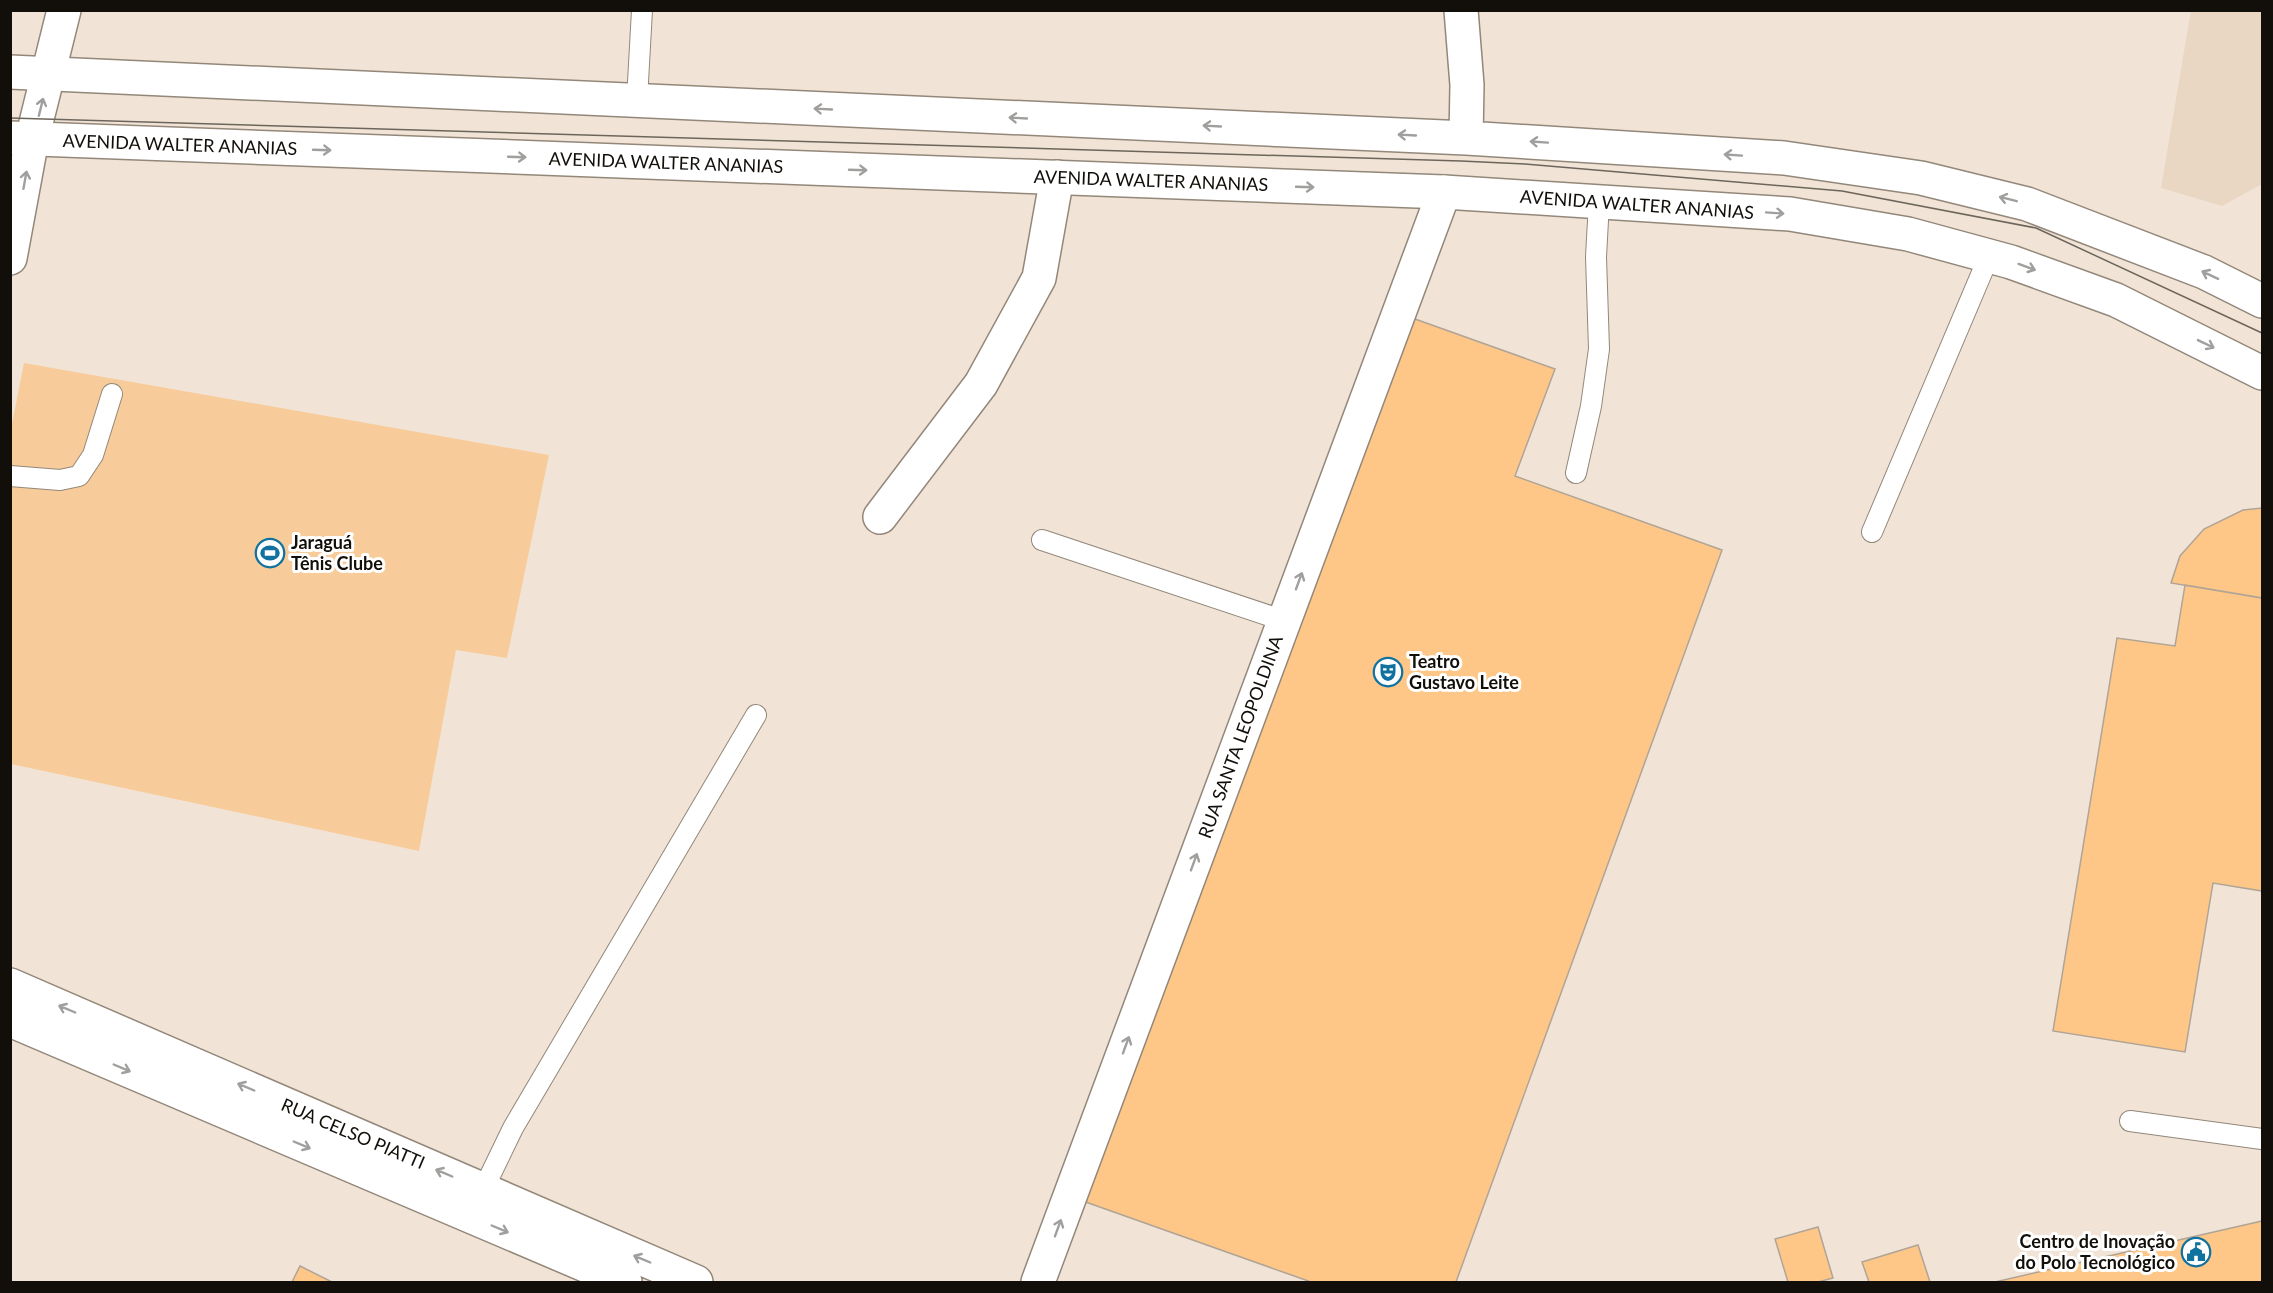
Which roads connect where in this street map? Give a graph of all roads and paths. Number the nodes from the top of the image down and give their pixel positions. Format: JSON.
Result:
{"nodes":[{"id":1,"x":64,"y":10,"type":"edge"},
{"id":2,"x":642,"y":10,"type":"edge"},
{"id":3,"x":1461,"y":10,"type":"edge"},
{"id":4,"x":10,"y":72,"type":"edge"},
{"id":5,"x":49,"y":74,"type":"junction"},
{"id":6,"x":637,"y":100,"type":"junction"},
{"id":7,"x":1466,"y":138,"type":"junction"},
{"id":8,"x":21,"y":139,"type":"edge"},
{"id":9,"x":1057,"y":177,"type":"junction"},
{"id":10,"x":1444,"y":192,"type":"junction"},
{"id":11,"x":1599,"y":202,"type":"junction"},
{"id":12,"x":1989,"y":256,"type":"junction"},
{"id":13,"x":10,"y":258,"type":"edge"},
{"id":14,"x":2262,"y":301,"type":"edge"},
{"id":15,"x":2262,"y":373,"type":"edge"},
{"id":16,"x":112,"y":394,"type":"dead end"},
{"id":17,"x":1576,"y":473,"type":"dead end"},
{"id":18,"x":10,"y":476,"type":"edge"},
{"id":19,"x":880,"y":517,"type":"dead end"},
{"id":20,"x":1872,"y":532,"type":"dead end"},
{"id":21,"x":1041,"y":540,"type":"dead end"},
{"id":22,"x":1285,"y":621,"type":"junction"},
{"id":23,"x":756,"y":715,"type":"dead end"},
{"id":24,"x":10,"y":985,"type":"edge"},
{"id":25,"x":10,"y":1020,"type":"edge"},
{"id":26,"x":2130,"y":1121,"type":"dead end"},
{"id":27,"x":2262,"y":1139,"type":"edge"},
{"id":28,"x":483,"y":1190,"type":"junction"},
{"id":29,"x":625,"y":1282,"type":"edge"},
{"id":30,"x":696,"y":1282,"type":"edge"},
{"id":31,"x":1038,"y":1282,"type":"edge"}],
"edges":[{"from":1,"to":5,"type":"street"},
{"from":2,"to":6,"type":"lane"},
{"from":3,"to":7,"type":"street"},
{"from":4,"to":5,"type":"street"},
{"from":5,"to":6,"type":"street"},
{"from":8,"to":5,"type":"street","one_way":true},
{"from":7,"to":6,"type":"street","one_way":true},
{"from":14,"to":7,"type":"street","one_way":true},
{"from":8,"to":9,"type":"street","name":"AVENIDA WALTER ANANIAS","one_way":true},
{"from":13,"to":8,"type":"street","one_way":true},
{"from":9,"to":10,"type":"street","name":"AVENIDA WALTER ANANIAS","one_way":true},
{"from":9,"to":19,"type":"street"},
{"from":10,"to":11,"type":"street","name":"AVENIDA WALTER ANANIAS"},
{"from":22,"to":10,"type":"street","name":"RUA SANTA LEOPOLDINA","one_way":true},
{"from":11,"to":12,"type":"street","name":"AVENIDA WALTER ANANIAS","one_way":true},
{"from":11,"to":17,"type":"lane"},
{"from":12,"to":15,"type":"street","name":"AVENIDA WALTER ANANIAS","one_way":true},
{"from":12,"to":20,"type":"lane"},
{"from":16,"to":18,"type":"lane"},
{"from":21,"to":22,"type":"lane"},
{"from":31,"to":22,"type":"street","name":"RUA SANTA LEOPOLDINA","one_way":true},
{"from":23,"to":28,"type":"lane"},
{"from":28,"to":24,"type":"street","name":"RUA CELSO PIATTI","one_way":true},
{"from":25,"to":29,"type":"street","name":"RUA CELSO PIATTI","one_way":true},
{"from":26,"to":27,"type":"lane"},
{"from":30,"to":28,"type":"street","name":"RUA CELSO PIATTI","one_way":true}]}
